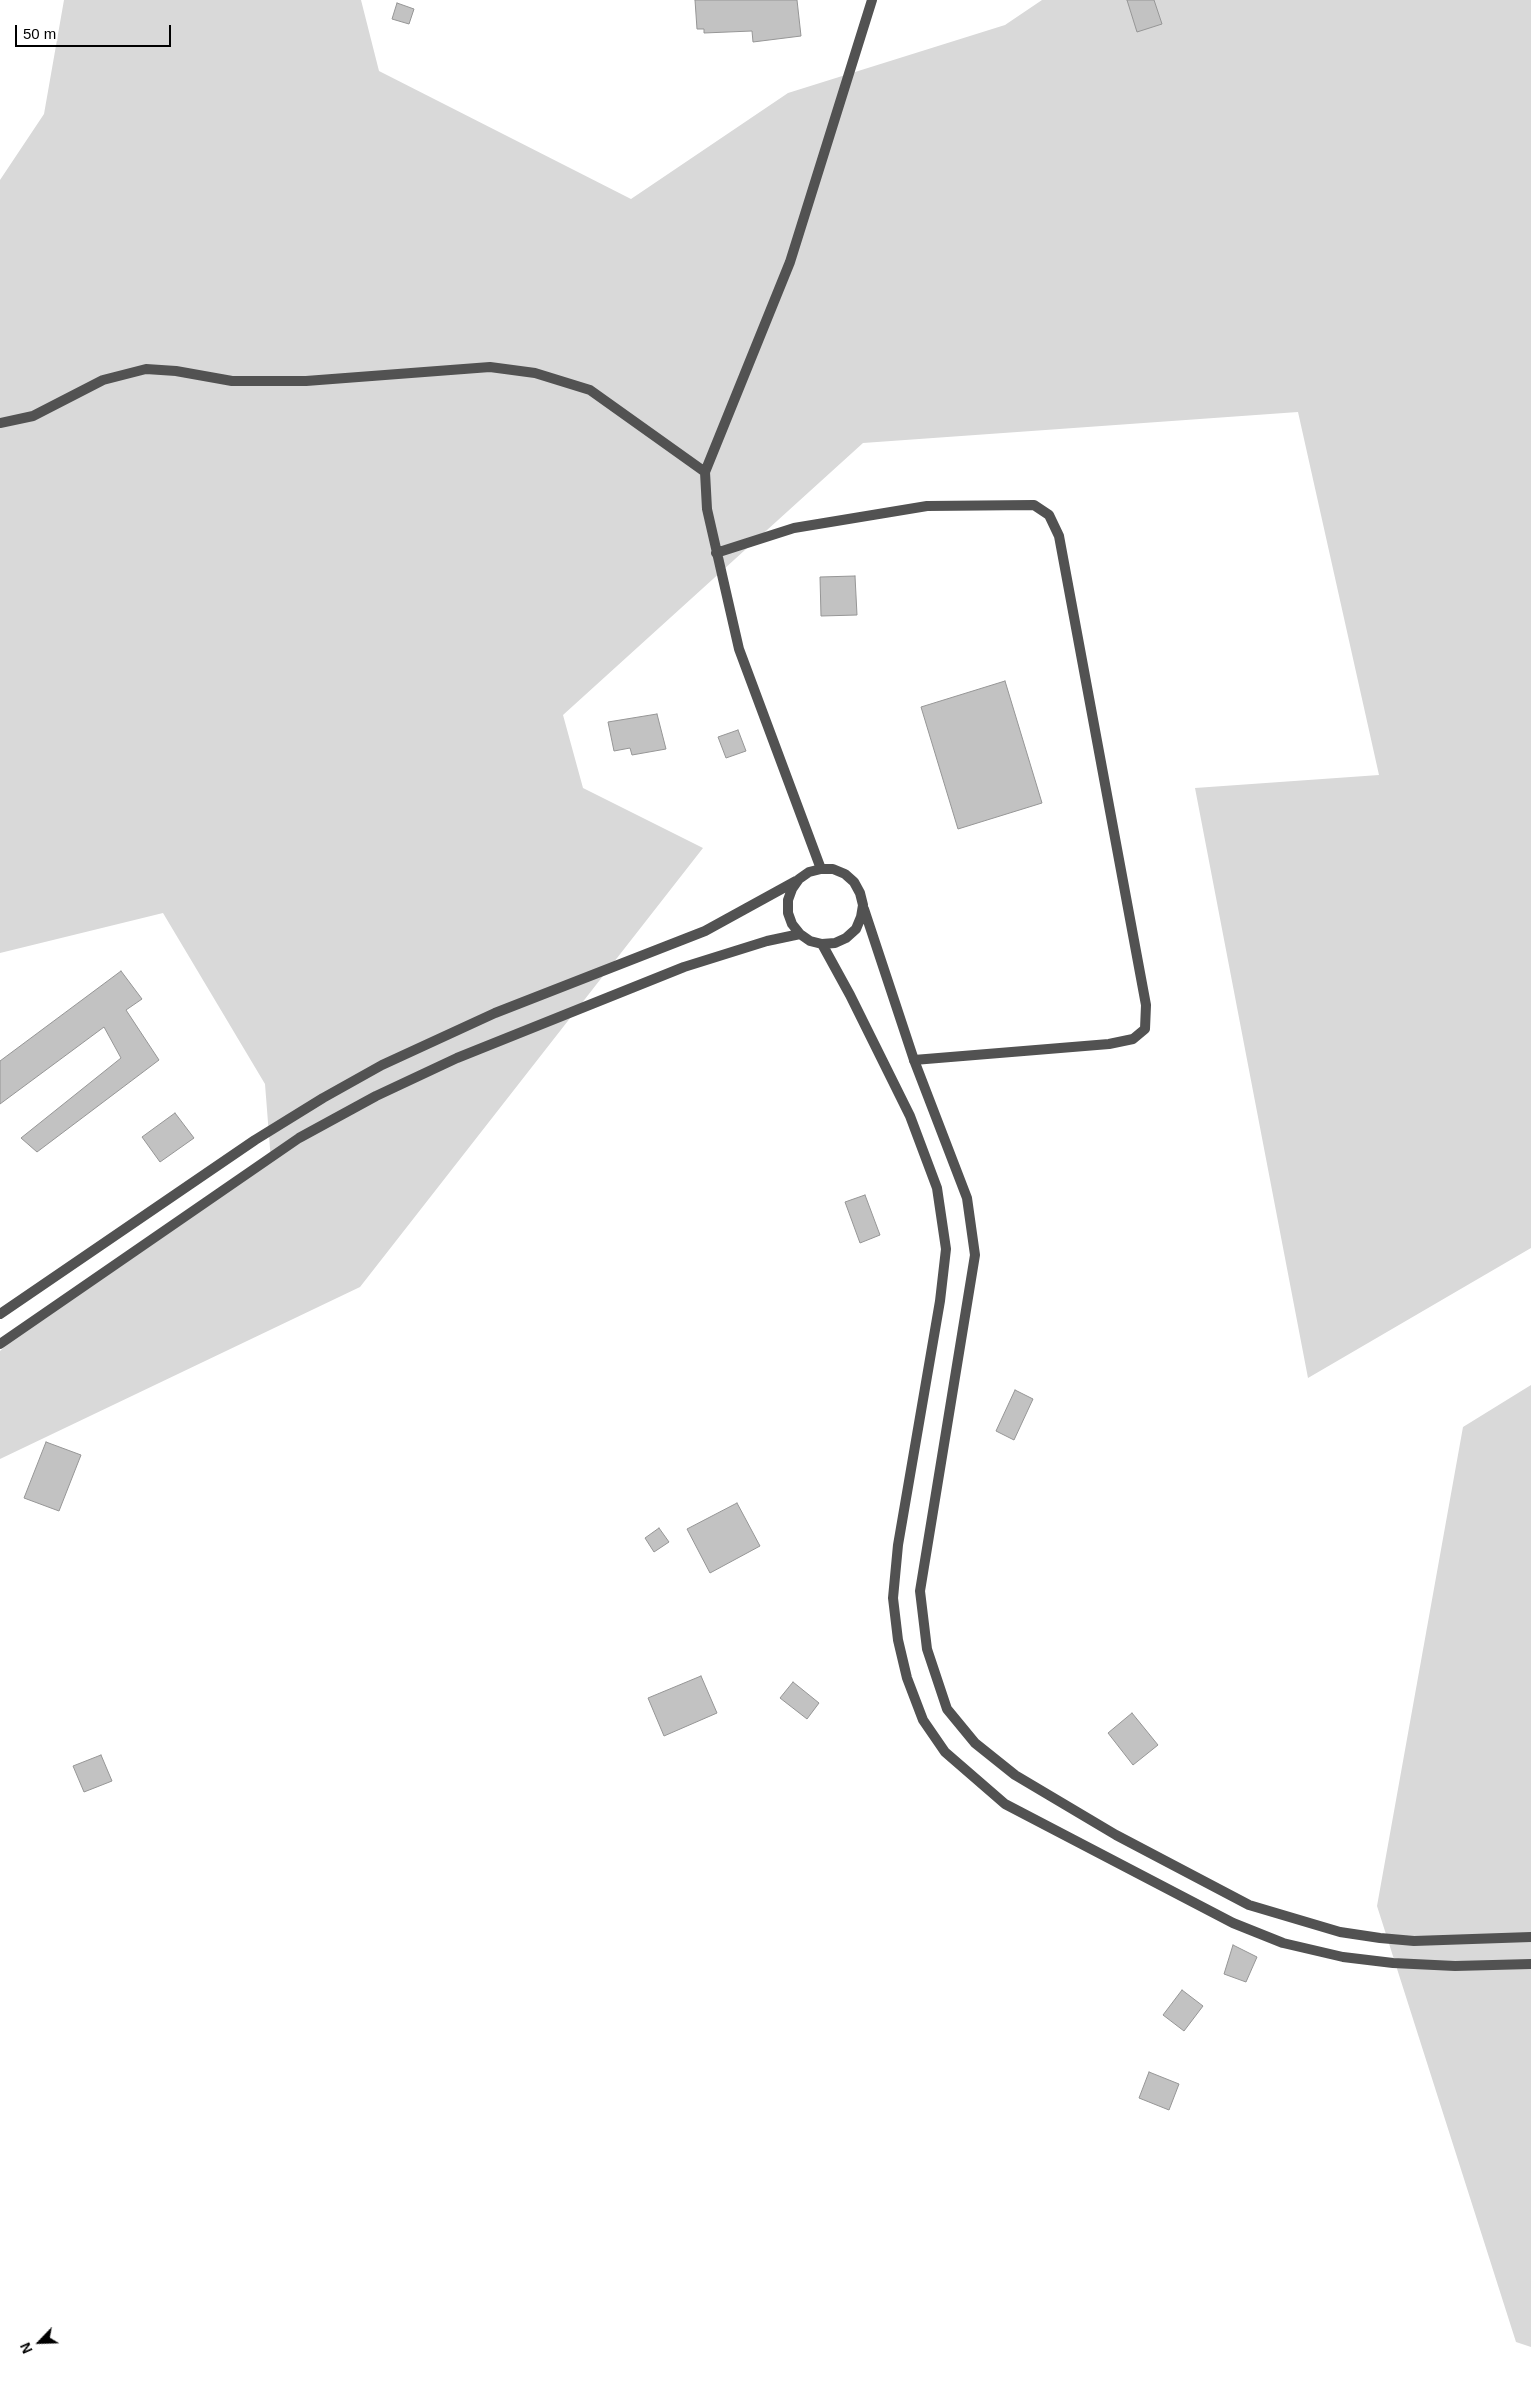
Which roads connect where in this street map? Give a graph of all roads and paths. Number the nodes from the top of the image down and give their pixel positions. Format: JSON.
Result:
{"nodes":[{"id":1,"x":872,"y":0,"type":"edge"},
{"id":2,"x":0,"y":423,"type":"edge"},
{"id":3,"x":706,"y":472,"type":"junction"},
{"id":4,"x":716,"y":553,"type":"junction"},
{"id":5,"x":821,"y":869,"type":"junction"},
{"id":6,"x":799,"y":879,"type":"junction"},
{"id":7,"x":863,"y":905,"type":"junction"},
{"id":8,"x":800,"y":934,"type":"junction"},
{"id":9,"x":822,"y":944,"type":"junction"},
{"id":10,"x":914,"y":1060,"type":"junction"},
{"id":11,"x":0,"y":1314,"type":"edge"},
{"id":12,"x":0,"y":1344,"type":"edge"},
{"id":13,"x":1531,"y":1937,"type":"edge"},
{"id":14,"x":1531,"y":1964,"type":"edge"}],
"edges":[{"from":1,"to":3,"type":"street"},
{"from":2,"to":3,"type":"street"},
{"from":3,"to":4,"type":"street"},
{"from":4,"to":5,"type":"street"},
{"from":4,"to":10,"type":"street"},
{"from":5,"to":6,"type":"street"},
{"from":5,"to":7,"type":"street"},
{"from":6,"to":8,"type":"street"},
{"from":6,"to":11,"type":"street"},
{"from":7,"to":9,"type":"street"},
{"from":7,"to":10,"type":"street"},
{"from":8,"to":9,"type":"street"},
{"from":8,"to":12,"type":"street"},
{"from":9,"to":14,"type":"street"},
{"from":10,"to":13,"type":"street"}]}
